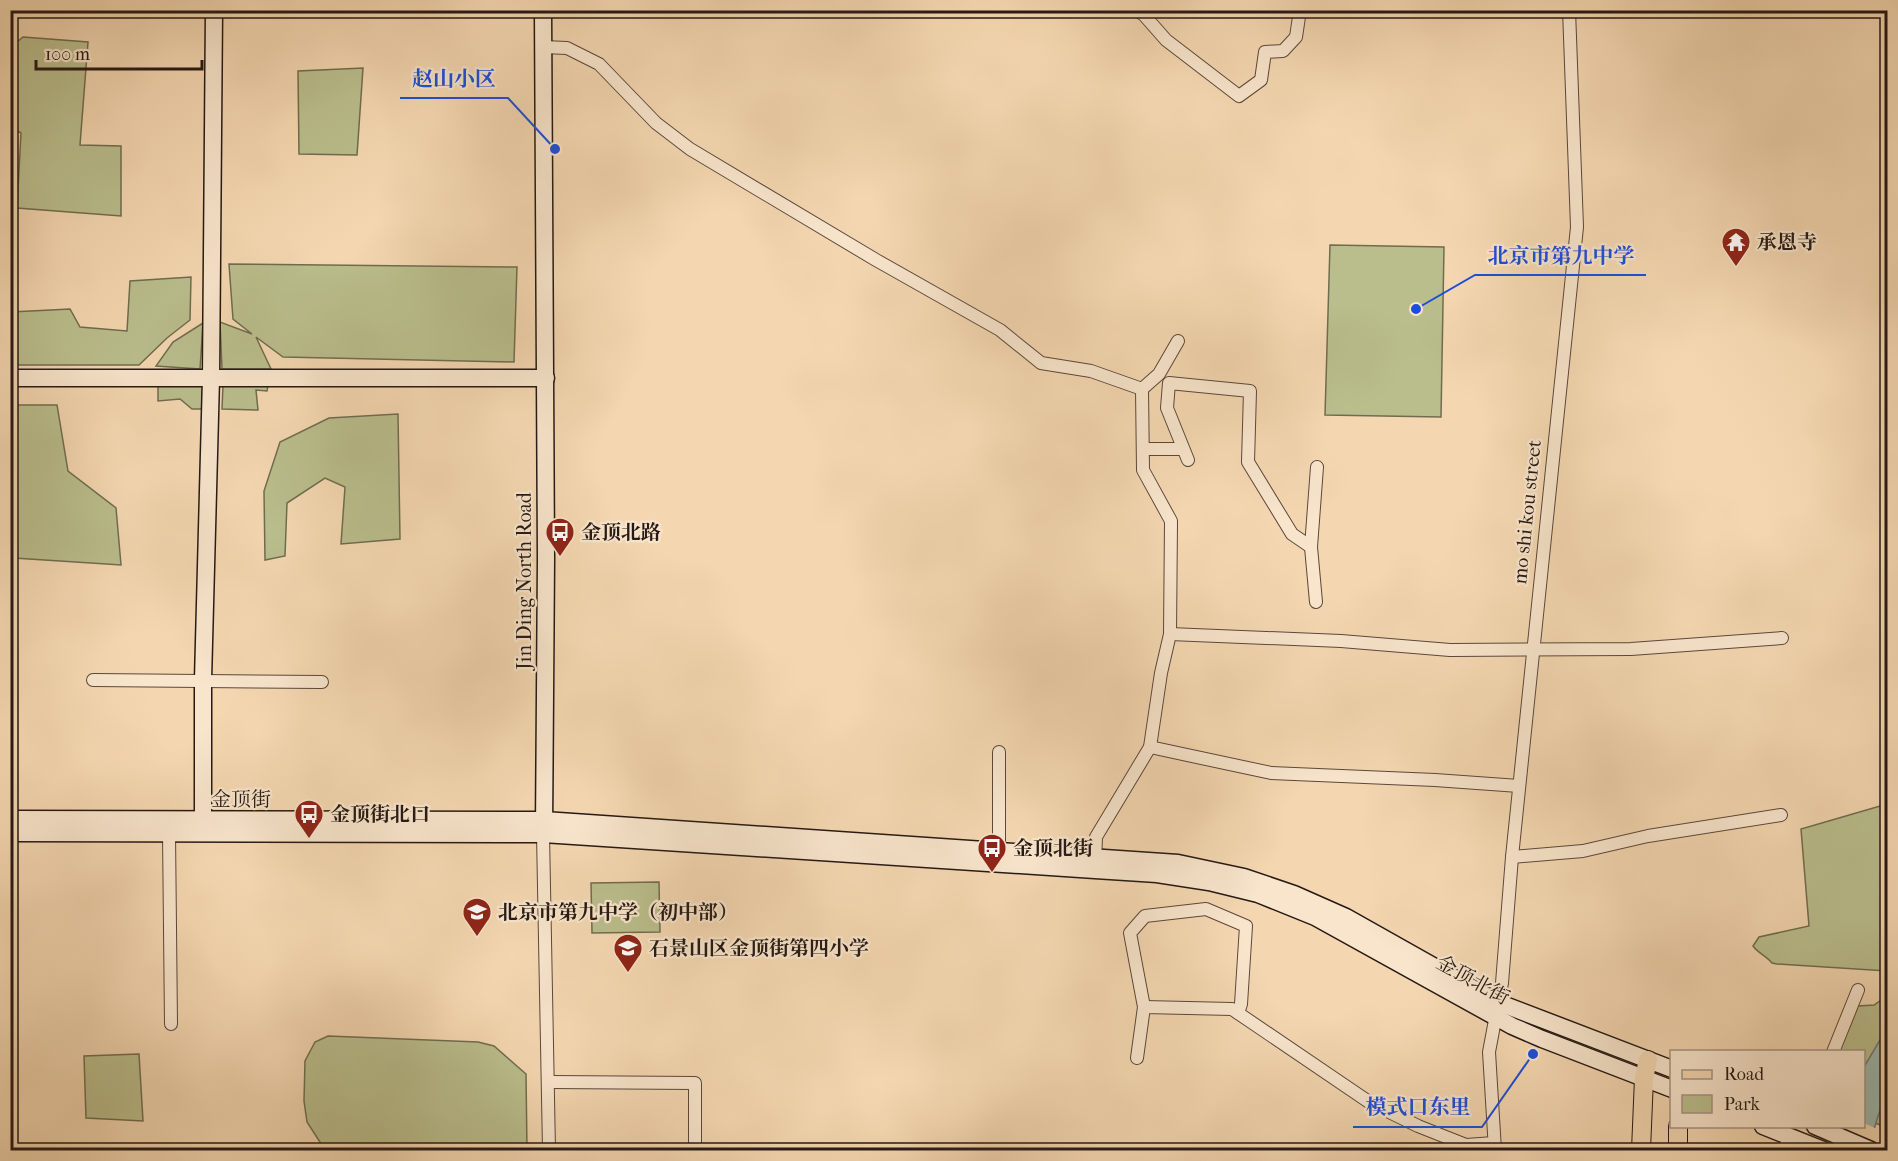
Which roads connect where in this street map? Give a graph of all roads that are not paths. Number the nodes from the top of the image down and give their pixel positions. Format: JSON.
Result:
{"nodes":[{"id":1,"x":214,"y":10,"type":"edge"},
{"id":2,"x":543,"y":10,"type":"edge"},
{"id":3,"x":1137,"y":10,"type":"edge"},
{"id":4,"x":1300,"y":10,"type":"edge"},
{"id":5,"x":1569,"y":10,"type":"edge"},
{"id":6,"x":543,"y":47,"type":"junction"},
{"id":7,"x":1178,"y":341,"type":"dead end"},
{"id":8,"x":10,"y":378,"type":"edge"},
{"id":9,"x":211,"y":378,"type":"junction"},
{"id":10,"x":546,"y":378,"type":"junction"},
{"id":11,"x":1142,"y":389,"type":"junction"},
{"id":12,"x":1143,"y":449,"type":"junction"},
{"id":13,"x":1317,"y":467,"type":"dead end"},
{"id":14,"x":1311,"y":547,"type":"junction"},
{"id":15,"x":1316,"y":602,"type":"dead end"},
{"id":16,"x":1170,"y":634,"type":"junction"},
{"id":17,"x":1782,"y":638,"type":"dead end"},
{"id":18,"x":1533,"y":650,"type":"junction"},
{"id":19,"x":93,"y":680,"type":"dead end"},
{"id":20,"x":203,"y":680,"type":"junction"},
{"id":21,"x":322,"y":682,"type":"dead end"},
{"id":22,"x":1150,"y":747,"type":"junction"},
{"id":23,"x":999,"y":752,"type":"dead end"},
{"id":24,"x":1519,"y":786,"type":"junction"},
{"id":25,"x":1781,"y":815,"type":"dead end"},
{"id":26,"x":10,"y":819,"type":"edge"},
{"id":27,"x":203,"y":819,"type":"junction"},
{"id":28,"x":544,"y":827,"type":"junction"},
{"id":29,"x":10,"y":832,"type":"edge"},
{"id":30,"x":169,"y":833,"type":"junction"},
{"id":31,"x":999,"y":850,"type":"junction"},
{"id":32,"x":1512,"y":858,"type":"junction"},
{"id":33,"x":1095,"y":863,"type":"junction"},
{"id":34,"x":1858,"y":990,"type":"dead end"},
{"id":35,"x":1143,"y":1007,"type":"junction"},
{"id":36,"x":1496,"y":1010,"type":"junction"},
{"id":37,"x":1238,"y":1013,"type":"junction"},
{"id":38,"x":171,"y":1024,"type":"dead end"},
{"id":39,"x":1834,"y":1050,"type":"edge"},
{"id":40,"x":1137,"y":1058,"type":"dead end"},
{"id":41,"x":1646,"y":1069,"type":"junction"},
{"id":42,"x":1670,"y":1070,"type":"edge"},
{"id":43,"x":549,"y":1082,"type":"junction"},
{"id":44,"x":1670,"y":1088,"type":"edge"},
{"id":45,"x":1678,"y":1128,"type":"edge"},
{"id":46,"x":1766,"y":1128,"type":"edge"},
{"id":47,"x":1817,"y":1128,"type":"edge"},
{"id":48,"x":1787,"y":1144,"type":"edge"},
{"id":49,"x":1495,"y":1147,"type":"edge"},
{"id":50,"x":1815,"y":1147,"type":"edge"},
{"id":51,"x":549,"y":1150,"type":"edge"},
{"id":52,"x":696,"y":1150,"type":"edge"},
{"id":53,"x":1641,"y":1150,"type":"edge"},
{"id":54,"x":1678,"y":1150,"type":"edge"},
{"id":55,"x":1871,"y":1150,"type":"edge"}],
"edges":[{"from":1,"to":9,"type":"main road"},
{"from":2,"to":6,"type":"main road","name":"Jin Ding North Road"},
{"from":3,"to":4,"type":"street"},
{"from":5,"to":18,"type":"street","name":"mo shi kou street"},
{"from":6,"to":10,"type":"main road","name":"Jin Ding North Road"},
{"from":6,"to":11,"type":"street"},
{"from":7,"to":11,"type":"street"},
{"from":8,"to":9,"type":"main road"},
{"from":9,"to":10,"type":"main road"},
{"from":9,"to":20,"type":"main road"},
{"from":10,"to":28,"type":"main road","name":"Jin Ding North Road"},
{"from":11,"to":12,"type":"street"},
{"from":12,"to":14,"type":"street"},
{"from":12,"to":16,"type":"street"},
{"from":13,"to":14,"type":"street"},
{"from":14,"to":15,"type":"street"},
{"from":16,"to":18,"type":"street"},
{"from":16,"to":22,"type":"street"},
{"from":17,"to":18,"type":"street"},
{"from":18,"to":24,"type":"street","name":"mo shi kou street"},
{"from":19,"to":20,"type":"street"},
{"from":20,"to":21,"type":"street"},
{"from":20,"to":27,"type":"main road"},
{"from":22,"to":24,"type":"street"},
{"from":22,"to":33,"type":"street"},
{"from":23,"to":31,"type":"street"},
{"from":24,"to":32,"type":"street","name":"mo shi kou street"},
{"from":25,"to":32,"type":"street"},
{"from":26,"to":27,"type":"main road","name":"金顶街"},
{"from":27,"to":28,"type":"main road","name":"金顶街"},
{"from":28,"to":30,"type":"main road","name":"金顶街"},
{"from":28,"to":31,"type":"main road","name":"金顶北街"},
{"from":28,"to":33,"type":"main road","name":"金顶北街"},
{"from":28,"to":43,"type":"street","name":"Jin Ding North Road"},
{"from":29,"to":30,"type":"main road","name":"金顶街"},
{"from":30,"to":38,"type":"street"},
{"from":31,"to":33,"type":"main road","name":"金顶北街"},
{"from":32,"to":36,"type":"street","name":"mo shi kou street"},
{"from":33,"to":36,"type":"main road","name":"金顶北街"},
{"from":34,"to":39,"type":"street"},
{"from":35,"to":37,"type":"street"},
{"from":35,"to":37,"type":"street"},
{"from":35,"to":40,"type":"street"},
{"from":36,"to":41,"type":"main road","name":"金顶北街"},
{"from":36,"to":49,"type":"street","name":"mo shi kou street"},
{"from":37,"to":49,"type":"street"},
{"from":41,"to":42,"type":"main road","name":"金顶北街"},
{"from":41,"to":44,"type":"main road","name":"金顶北街"},
{"from":41,"to":53,"type":"main road"},
{"from":43,"to":51,"type":"street","name":"Jin Ding North Road"},
{"from":43,"to":52,"type":"street"},
{"from":45,"to":54,"type":"main road"},
{"from":46,"to":48,"type":"main road"},
{"from":47,"to":55,"type":"main road"},
{"from":48,"to":50,"type":"main road"}]}
